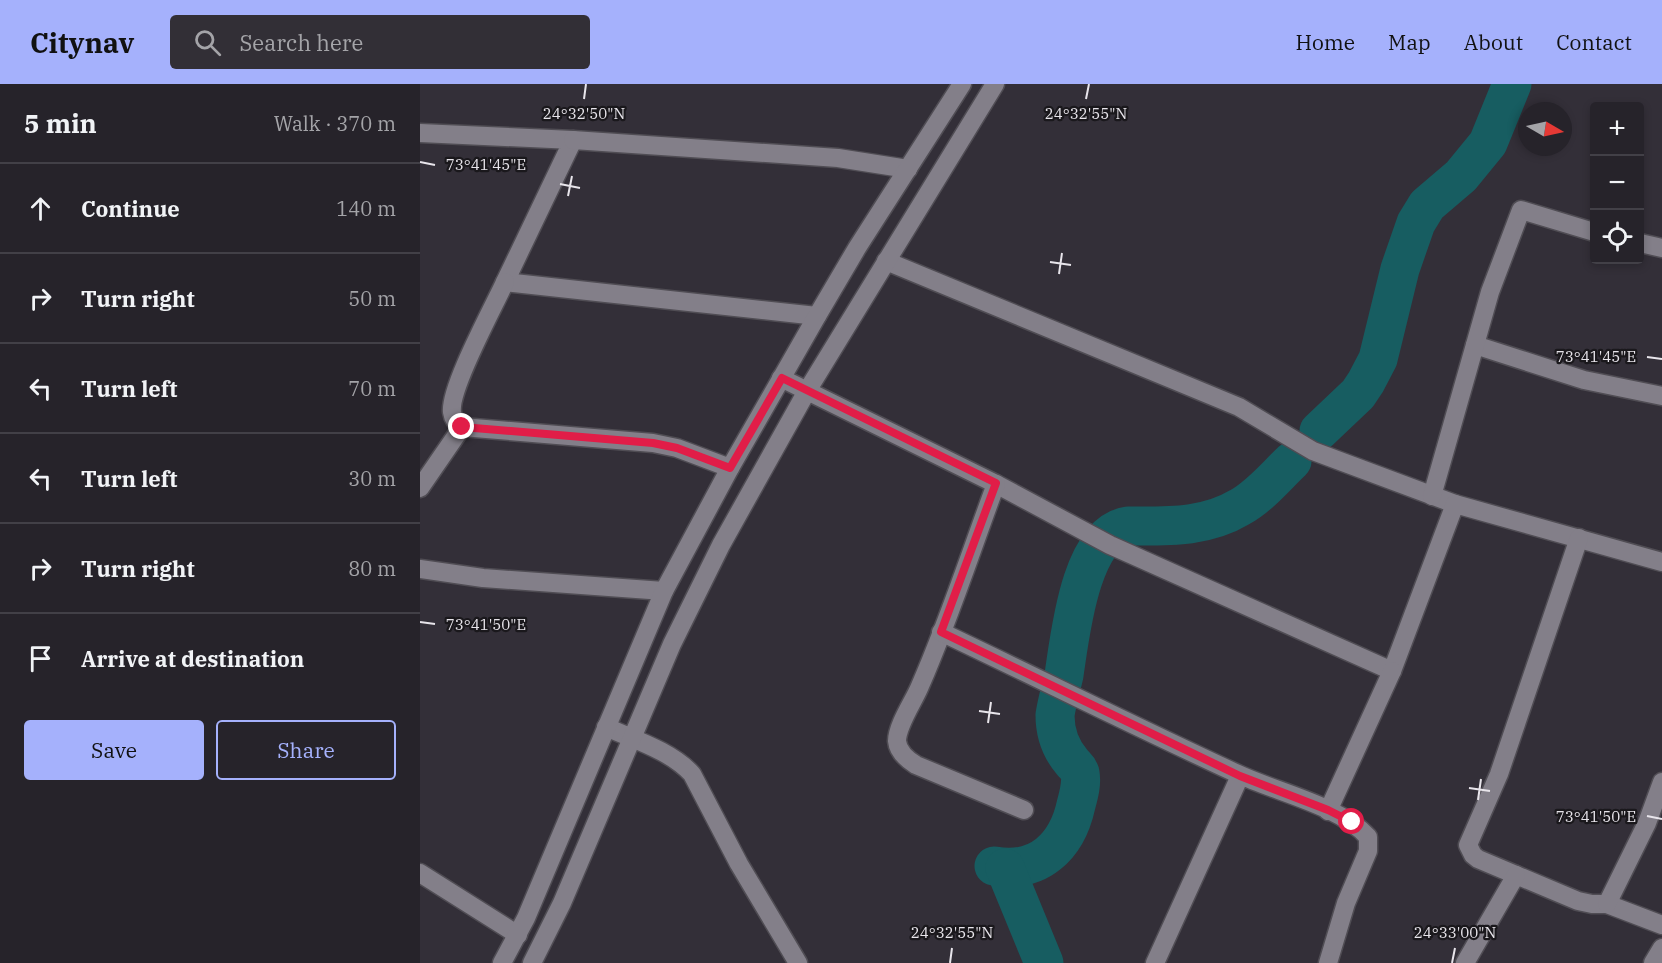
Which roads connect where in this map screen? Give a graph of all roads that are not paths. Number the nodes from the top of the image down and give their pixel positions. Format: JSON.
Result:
{"nodes":[{"id":1,"x":962,"y":84,"type":"edge"},
{"id":2,"x":994,"y":84,"type":"edge"},
{"id":3,"x":420,"y":133,"type":"edge"},
{"id":4,"x":573,"y":140,"type":"junction"},
{"id":5,"x":908,"y":169,"type":"junction"},
{"id":6,"x":1590,"y":231,"type":"edge"},
{"id":7,"x":1644,"y":244,"type":"edge"},
{"id":8,"x":1662,"y":248,"type":"edge"},
{"id":9,"x":886,"y":261,"type":"junction"},
{"id":10,"x":505,"y":282,"type":"junction"},
{"id":11,"x":817,"y":316,"type":"junction"},
{"id":12,"x":1475,"y":345,"type":"junction"},
{"id":13,"x":782,"y":378,"type":"junction"},
{"id":14,"x":807,"y":391,"type":"junction"},
{"id":15,"x":1662,"y":396,"type":"edge"},
{"id":16,"x":462,"y":427,"type":"junction"},
{"id":17,"x":730,"y":468,"type":"junction"},
{"id":18,"x":996,"y":483,"type":"junction"},
{"id":19,"x":420,"y":488,"type":"edge"},
{"id":20,"x":1432,"y":496,"type":"junction"},
{"id":21,"x":1455,"y":504,"type":"junction"},
{"id":22,"x":1579,"y":538,"type":"junction"},
{"id":23,"x":1662,"y":562,"type":"edge"},
{"id":24,"x":420,"y":569,"type":"edge"},
{"id":25,"x":664,"y":591,"type":"junction"},
{"id":26,"x":941,"y":632,"type":"junction"},
{"id":27,"x":1392,"y":671,"type":"junction"},
{"id":28,"x":606,"y":727,"type":"junction"},
{"id":29,"x":633,"y":739,"type":"junction"},
{"id":30,"x":1240,"y":776,"type":"junction"},
{"id":31,"x":1662,"y":782,"type":"edge"},
{"id":32,"x":1024,"y":810,"type":"dead end"},
{"id":33,"x":1328,"y":810,"type":"junction"},
{"id":34,"x":420,"y":873,"type":"edge"},
{"id":35,"x":1516,"y":875,"type":"junction"},
{"id":36,"x":1607,"y":904,"type":"junction"},
{"id":37,"x":1662,"y":925,"type":"edge"},
{"id":38,"x":518,"y":935,"type":"junction"},
{"id":39,"x":1662,"y":948,"type":"edge"},
{"id":40,"x":502,"y":963,"type":"edge"},
{"id":41,"x":532,"y":963,"type":"edge"},
{"id":42,"x":798,"y":963,"type":"edge"},
{"id":43,"x":1155,"y":963,"type":"edge"},
{"id":44,"x":1328,"y":963,"type":"edge"},
{"id":45,"x":1465,"y":963,"type":"edge"},
{"id":46,"x":1653,"y":963,"type":"edge"}],
"edges":[{"from":1,"to":5,"type":"street"},
{"from":2,"to":9,"type":"street"},
{"from":3,"to":4,"type":"street"},
{"from":4,"to":5,"type":"street"},
{"from":4,"to":10,"type":"street"},
{"from":5,"to":11,"type":"street"},
{"from":6,"to":12,"type":"street"},
{"from":7,"to":8,"type":"street"},
{"from":9,"to":14,"type":"street"},
{"from":9,"to":20,"type":"street"},
{"from":10,"to":11,"type":"street"},
{"from":10,"to":16,"type":"street"},
{"from":11,"to":13,"type":"street"},
{"from":12,"to":15,"type":"street"},
{"from":12,"to":20,"type":"street"},
{"from":13,"to":14,"type":"street"},
{"from":13,"to":17,"type":"street"},
{"from":14,"to":18,"type":"street"},
{"from":14,"to":29,"type":"street"},
{"from":16,"to":17,"type":"street"},
{"from":16,"to":19,"type":"street"},
{"from":17,"to":25,"type":"street"},
{"from":18,"to":26,"type":"street"},
{"from":18,"to":27,"type":"street"},
{"from":20,"to":21,"type":"street"},
{"from":21,"to":22,"type":"street"},
{"from":21,"to":27,"type":"street"},
{"from":22,"to":23,"type":"street"},
{"from":22,"to":35,"type":"street"},
{"from":24,"to":25,"type":"street"},
{"from":25,"to":28,"type":"street"},
{"from":26,"to":30,"type":"street"},
{"from":26,"to":32,"type":"street"},
{"from":27,"to":33,"type":"street"},
{"from":28,"to":29,"type":"street"},
{"from":28,"to":38,"type":"street"},
{"from":29,"to":41,"type":"street"},
{"from":29,"to":42,"type":"street"},
{"from":30,"to":33,"type":"street"},
{"from":30,"to":43,"type":"street"},
{"from":31,"to":36,"type":"street"},
{"from":33,"to":44,"type":"street"},
{"from":34,"to":38,"type":"street"},
{"from":35,"to":36,"type":"street"},
{"from":35,"to":45,"type":"street"},
{"from":36,"to":37,"type":"street"},
{"from":38,"to":40,"type":"street"},
{"from":39,"to":46,"type":"street"}]}
